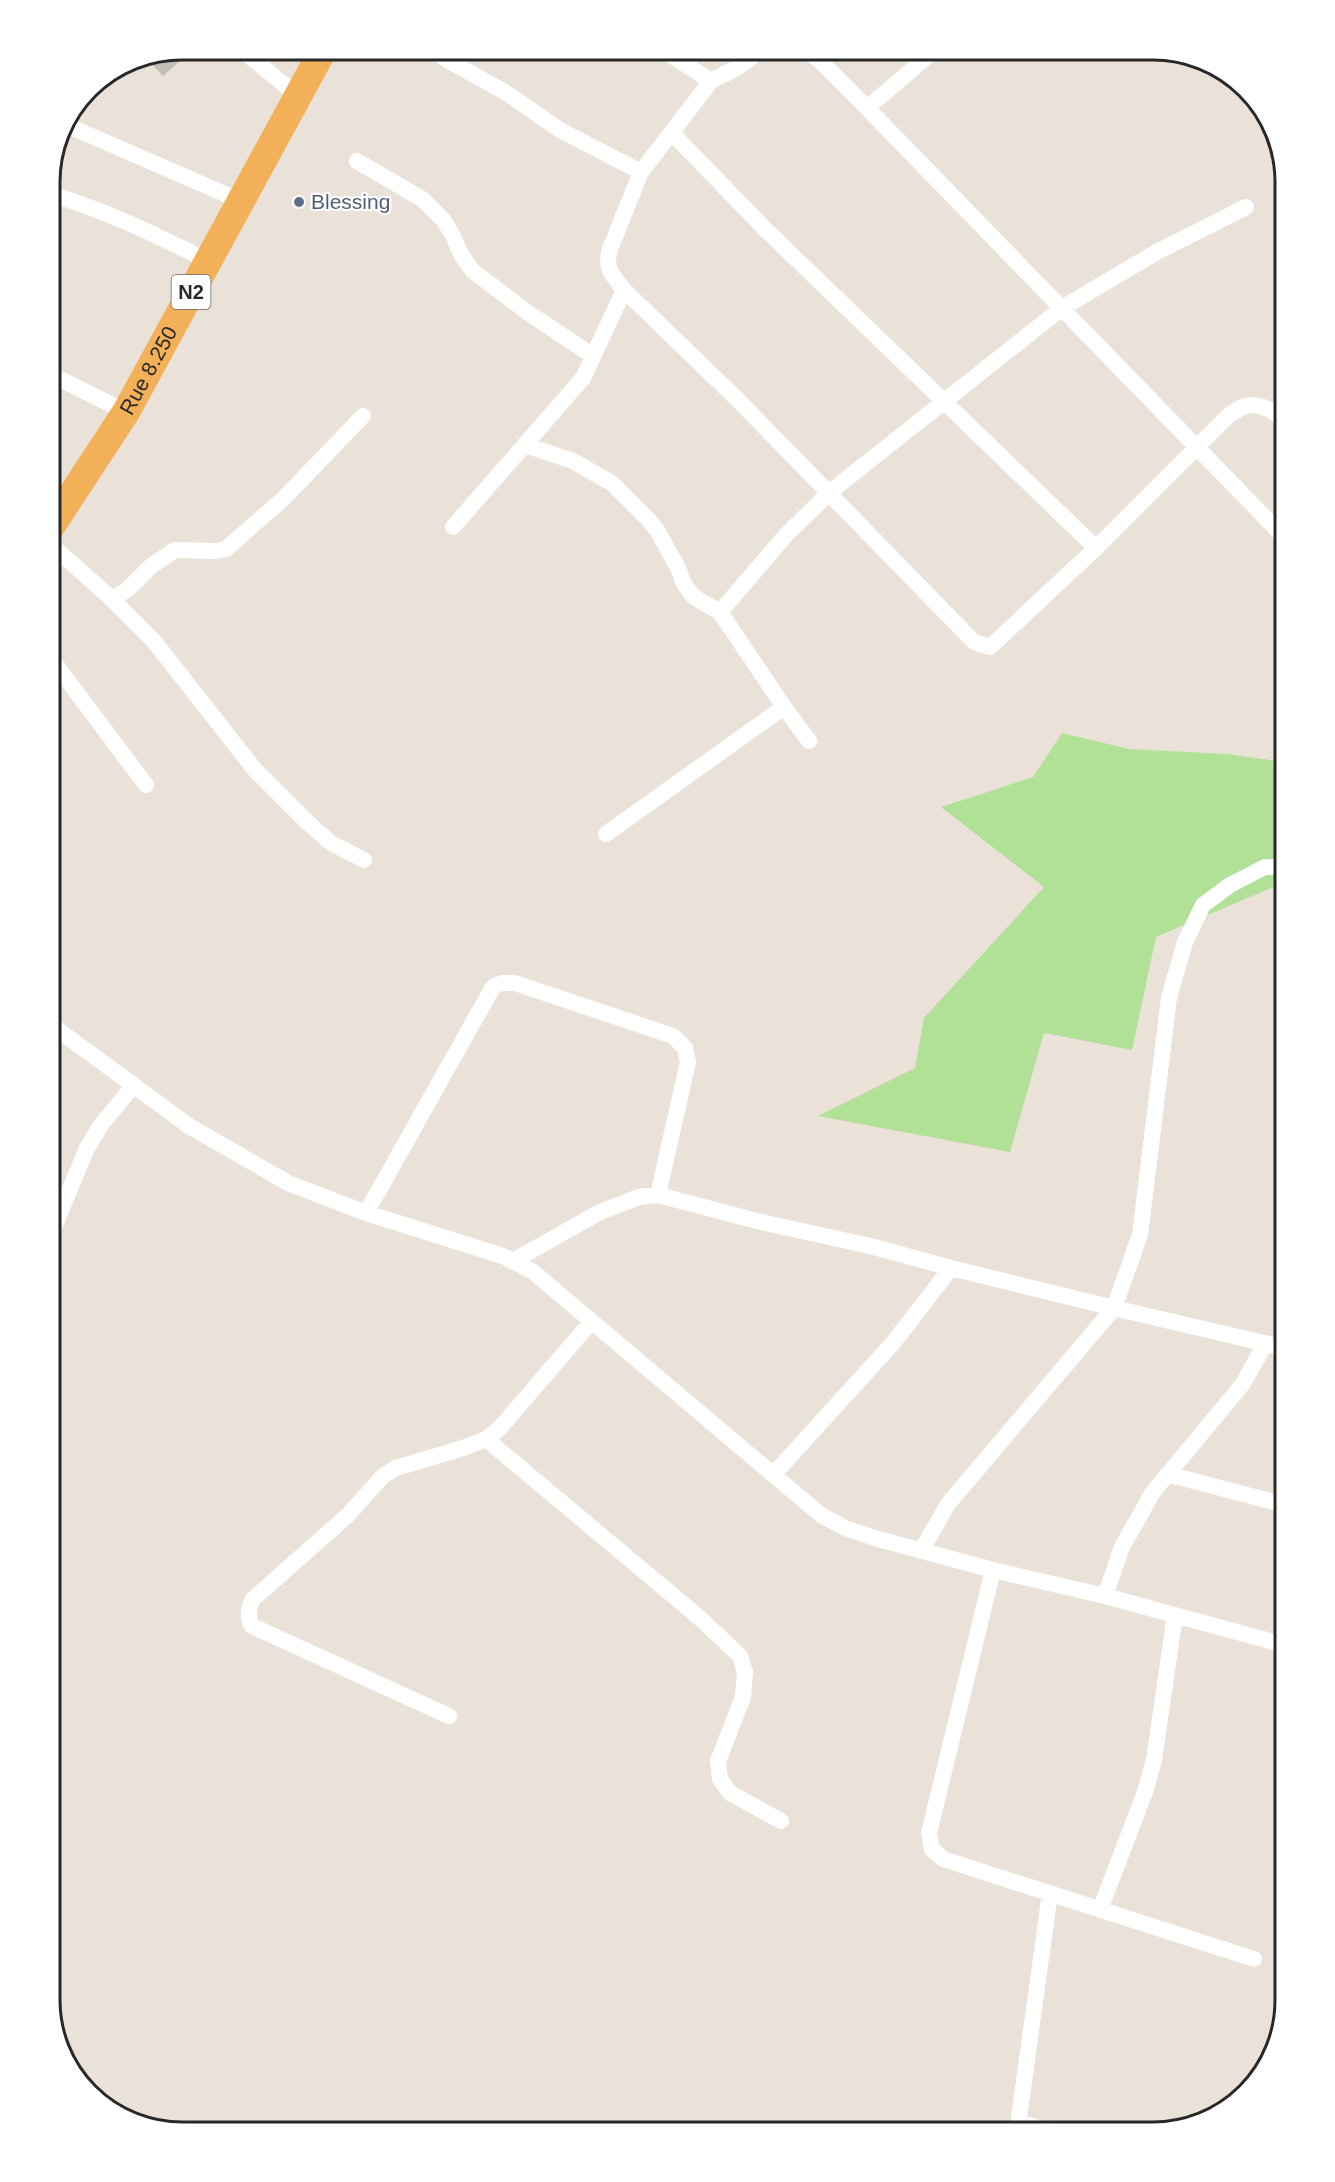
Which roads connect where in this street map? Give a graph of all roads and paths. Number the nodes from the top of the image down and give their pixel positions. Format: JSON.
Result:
{"nodes":[{"id":1,"x":254,"y":60,"type":"edge"},
{"id":2,"x":317,"y":60,"type":"edge"},
{"id":3,"x":447,"y":60,"type":"edge"},
{"id":4,"x":678,"y":60,"type":"edge"},
{"id":5,"x":748,"y":60,"type":"edge"},
{"id":6,"x":819,"y":60,"type":"edge"},
{"id":7,"x":923,"y":60,"type":"edge"},
{"id":8,"x":711,"y":81,"type":"junction"},
{"id":9,"x":297,"y":96,"type":"junction"},
{"id":10,"x":867,"y":108,"type":"junction"},
{"id":11,"x":73,"y":128,"type":"edge"},
{"id":12,"x":672,"y":133,"type":"junction"},
{"id":13,"x":357,"y":161,"type":"dead end"},
{"id":14,"x":641,"y":172,"type":"junction"},
{"id":15,"x":60,"y":197,"type":"edge"},
{"id":16,"x":241,"y":201,"type":"junction"},
{"id":17,"x":1246,"y":207,"type":"dead end"},
{"id":18,"x":208,"y":261,"type":"junction"},
{"id":19,"x":624,"y":290,"type":"junction"},
{"id":20,"x":1062,"y":308,"type":"junction"},
{"id":21,"x":593,"y":356,"type":"junction"},
{"id":22,"x":60,"y":379,"type":"edge"},
{"id":23,"x":944,"y":403,"type":"junction"},
{"id":24,"x":126,"y":412,"type":"junction"},
{"id":25,"x":1275,"y":412,"type":"edge"},
{"id":26,"x":363,"y":416,"type":"dead end"},
{"id":27,"x":525,"y":445,"type":"junction"},
{"id":28,"x":1197,"y":449,"type":"junction"},
{"id":29,"x":830,"y":492,"type":"junction"},
{"id":30,"x":60,"y":513,"type":"edge"},
{"id":31,"x":453,"y":527,"type":"dead end"},
{"id":32,"x":1275,"y":527,"type":"edge"},
{"id":33,"x":1096,"y":548,"type":"junction"},
{"id":34,"x":60,"y":553,"type":"edge"},
{"id":35,"x":112,"y":599,"type":"junction"},
{"id":36,"x":720,"y":612,"type":"junction"},
{"id":37,"x":60,"y":670,"type":"edge"},
{"id":38,"x":784,"y":707,"type":"junction"},
{"id":39,"x":810,"y":741,"type":"dead end"},
{"id":40,"x":146,"y":785,"type":"dead end"},
{"id":41,"x":606,"y":834,"type":"dead end"},
{"id":42,"x":364,"y":860,"type":"dead end"},
{"id":43,"x":1275,"y":867,"type":"edge"},
{"id":44,"x":60,"y":1031,"type":"edge"},
{"id":45,"x":134,"y":1085,"type":"junction"},
{"id":46,"x":658,"y":1195,"type":"junction"},
{"id":47,"x":60,"y":1213,"type":"edge"},
{"id":48,"x":366,"y":1213,"type":"junction"},
{"id":49,"x":513,"y":1261,"type":"junction"},
{"id":50,"x":951,"y":1268,"type":"junction"},
{"id":51,"x":1114,"y":1308,"type":"junction"},
{"id":52,"x":591,"y":1322,"type":"junction"},
{"id":53,"x":1266,"y":1342,"type":"junction"},
{"id":54,"x":1275,"y":1345,"type":"edge"},
{"id":55,"x":486,"y":1439,"type":"junction"},
{"id":56,"x":1167,"y":1474,"type":"junction"},
{"id":57,"x":773,"y":1475,"type":"junction"},
{"id":58,"x":1275,"y":1502,"type":"edge"},
{"id":59,"x":921,"y":1551,"type":"junction"},
{"id":60,"x":993,"y":1570,"type":"junction"},
{"id":61,"x":1106,"y":1596,"type":"junction"},
{"id":62,"x":1175,"y":1615,"type":"junction"},
{"id":63,"x":1275,"y":1642,"type":"edge"},
{"id":64,"x":449,"y":1716,"type":"dead end"},
{"id":65,"x":781,"y":1821,"type":"dead end"},
{"id":66,"x":1050,"y":1893,"type":"junction"},
{"id":67,"x":1100,"y":1910,"type":"junction"},
{"id":68,"x":1254,"y":1959,"type":"dead end"},
{"id":69,"x":1019,"y":2122,"type":"edge"}],
"edges":[{"from":1,"to":9,"type":"street"},
{"from":2,"to":9,"type":"highway","name":"Rue 8.250","number":"N2"},
{"from":3,"to":14,"type":"street"},
{"from":4,"to":8,"type":"street"},
{"from":5,"to":8,"type":"street"},
{"from":6,"to":10,"type":"street"},
{"from":7,"to":10,"type":"street"},
{"from":8,"to":12,"type":"street"},
{"from":9,"to":16,"type":"highway","name":"Rue 8.250","number":"N2"},
{"from":10,"to":20,"type":"street"},
{"from":11,"to":16,"type":"street"},
{"from":12,"to":14,"type":"street"},
{"from":12,"to":23,"type":"street"},
{"from":13,"to":21,"type":"street"},
{"from":14,"to":19,"type":"street"},
{"from":15,"to":18,"type":"street"},
{"from":16,"to":18,"type":"highway","name":"Rue 8.250","number":"N2"},
{"from":17,"to":20,"type":"street"},
{"from":18,"to":24,"type":"highway","name":"Rue 8.250","number":"N2"},
{"from":19,"to":21,"type":"street"},
{"from":19,"to":29,"type":"street"},
{"from":20,"to":23,"type":"street"},
{"from":20,"to":28,"type":"street"},
{"from":21,"to":27,"type":"street"},
{"from":22,"to":24,"type":"street"},
{"from":23,"to":29,"type":"street"},
{"from":23,"to":33,"type":"street"},
{"from":24,"to":30,"type":"highway","name":"Rue 8.250","number":"N2"},
{"from":25,"to":28,"type":"street"},
{"from":26,"to":35,"type":"street"},
{"from":27,"to":31,"type":"street"},
{"from":27,"to":36,"type":"street"},
{"from":28,"to":32,"type":"street"},
{"from":28,"to":33,"type":"street"},
{"from":29,"to":33,"type":"street"},
{"from":29,"to":36,"type":"street"},
{"from":34,"to":35,"type":"street"},
{"from":35,"to":42,"type":"street"},
{"from":36,"to":38,"type":"street"},
{"from":37,"to":40,"type":"street"},
{"from":38,"to":39,"type":"street"},
{"from":38,"to":41,"type":"street"},
{"from":43,"to":51,"type":"street"},
{"from":44,"to":45,"type":"street"},
{"from":45,"to":47,"type":"street"},
{"from":45,"to":48,"type":"street"},
{"from":46,"to":48,"type":"street"},
{"from":46,"to":49,"type":"street"},
{"from":46,"to":50,"type":"street"},
{"from":48,"to":49,"type":"street"},
{"from":49,"to":52,"type":"street"},
{"from":50,"to":51,"type":"street"},
{"from":50,"to":57,"type":"street"},
{"from":51,"to":53,"type":"street"},
{"from":51,"to":59,"type":"street"},
{"from":52,"to":55,"type":"street"},
{"from":52,"to":57,"type":"street"},
{"from":53,"to":54,"type":"street"},
{"from":53,"to":56,"type":"street"},
{"from":55,"to":64,"type":"street"},
{"from":55,"to":65,"type":"street"},
{"from":56,"to":58,"type":"street"},
{"from":56,"to":61,"type":"street"},
{"from":57,"to":59,"type":"street"},
{"from":59,"to":60,"type":"street"},
{"from":60,"to":61,"type":"street"},
{"from":60,"to":66,"type":"street"},
{"from":61,"to":62,"type":"street"},
{"from":62,"to":63,"type":"street"},
{"from":62,"to":67,"type":"street"},
{"from":66,"to":67,"type":"street"},
{"from":66,"to":69,"type":"street"},
{"from":67,"to":68,"type":"street"}]}
